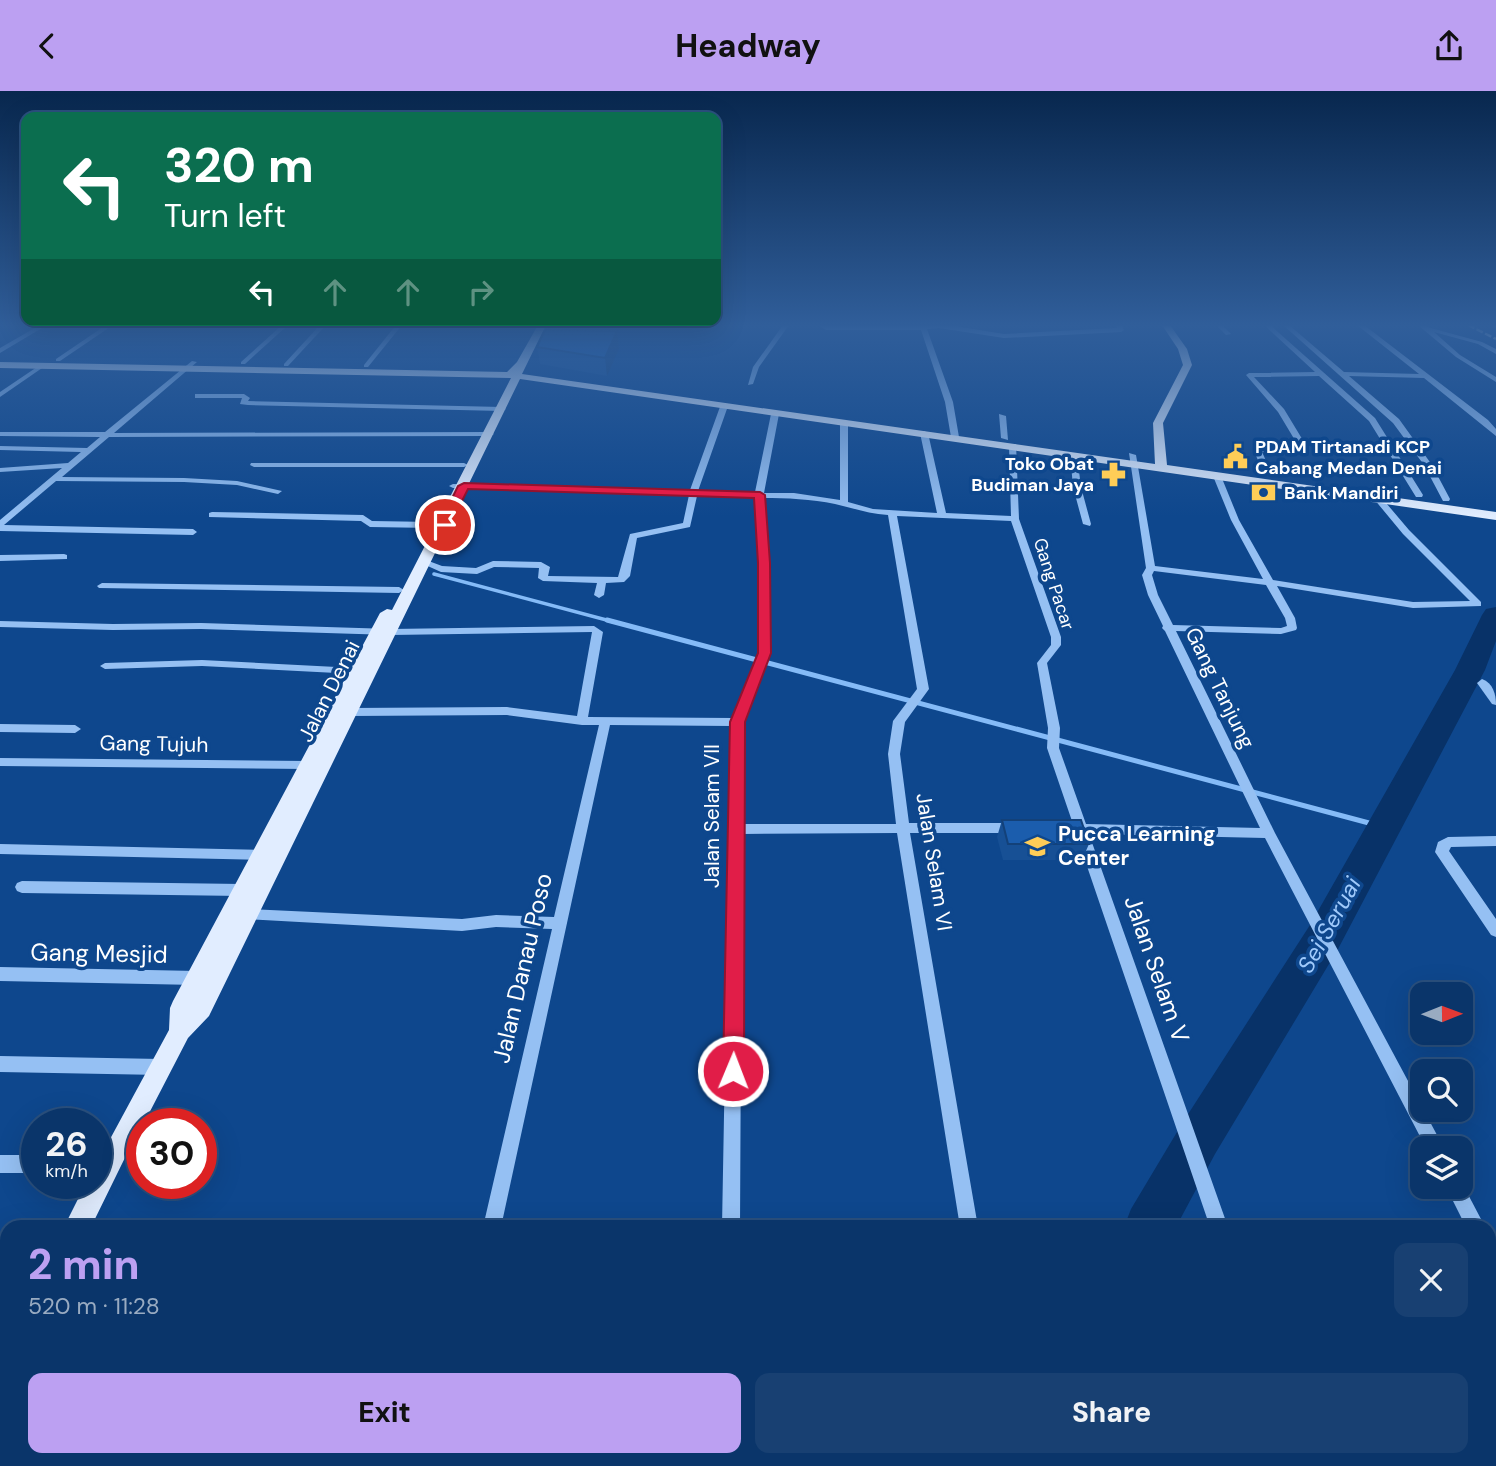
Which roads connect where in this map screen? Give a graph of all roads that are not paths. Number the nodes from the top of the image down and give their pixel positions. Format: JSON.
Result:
{"nodes":[{"id":1,"x":162,"y":389,"type":"edge"},
{"id":2,"x":507,"y":389,"type":"edge"},
{"id":3,"x":624,"y":389,"type":"edge"},
{"id":4,"x":640,"y":389,"type":"edge"},
{"id":5,"x":945,"y":389,"type":"edge"},
{"id":6,"x":1175,"y":389,"type":"edge"},
{"id":7,"x":1262,"y":389,"type":"edge"},
{"id":8,"x":1339,"y":389,"type":"edge"},
{"id":9,"x":1359,"y":389,"type":"edge"},
{"id":10,"x":1443,"y":389,"type":"edge"},
{"id":11,"x":198,"y":396,"type":"dead end"},
{"id":12,"x":724,"y":406,"type":"junction"},
{"id":13,"x":498,"y":409,"type":"junction"},
{"id":14,"x":775,"y":414,"type":"junction"},
{"id":15,"x":1002,"y":416,"type":"dead end"},
{"id":16,"x":1372,"y":420,"type":"junction"},
{"id":17,"x":1396,"y":421,"type":"junction"},
{"id":18,"x":844,"y":423,"type":"junction"},
{"id":19,"x":924,"y":433,"type":"junction"},
{"id":20,"x":0,"y":434,"type":"edge"},
{"id":21,"x":109,"y":434,"type":"junction"},
{"id":22,"x":485,"y":434,"type":"junction"},
{"id":23,"x":1496,"y":434,"type":"edge"},
{"id":24,"x":954,"y":435,"type":"junction"},
{"id":25,"x":1009,"y":442,"type":"junction"},
{"id":26,"x":0,"y":448,"type":"edge"},
{"id":27,"x":90,"y":450,"type":"junction"},
{"id":28,"x":1073,"y":455,"type":"junction"},
{"id":29,"x":1132,"y":459,"type":"junction"},
{"id":30,"x":1400,"y":462,"type":"junction"},
{"id":31,"x":1161,"y":463,"type":"junction"},
{"id":32,"x":71,"y":465,"type":"junction"},
{"id":33,"x":254,"y":465,"type":"dead end"},
{"id":34,"x":464,"y":465,"type":"junction"},
{"id":35,"x":1428,"y":465,"type":"junction"},
{"id":36,"x":0,"y":470,"type":"edge"},
{"id":37,"x":1268,"y":474,"type":"junction"},
{"id":38,"x":1217,"y":476,"type":"junction"},
{"id":39,"x":55,"y":479,"type":"junction"},
{"id":40,"x":458,"y":486,"type":"junction"},
{"id":41,"x":278,"y":491,"type":"dead end"},
{"id":42,"x":693,"y":494,"type":"junction"},
{"id":43,"x":760,"y":495,"type":"junction"},
{"id":44,"x":1419,"y":495,"type":"junction"},
{"id":45,"x":1378,"y":499,"type":"junction"},
{"id":46,"x":1446,"y":499,"type":"junction"},
{"id":47,"x":844,"y":503,"type":"junction"},
{"id":48,"x":1496,"y":506,"type":"edge"},
{"id":49,"x":0,"y":510,"type":"edge"},
{"id":50,"x":16,"y":510,"type":"junction"},
{"id":51,"x":892,"y":513,"type":"junction"},
{"id":52,"x":212,"y":515,"type":"dead end"},
{"id":53,"x":942,"y":515,"type":"junction"},
{"id":54,"x":1496,"y":516,"type":"edge"},
{"id":55,"x":1015,"y":519,"type":"junction"},
{"id":56,"x":433,"y":524,"type":"junction"},
{"id":57,"x":1087,"y":524,"type":"dead end"},
{"id":58,"x":0,"y":526,"type":"edge"},
{"id":59,"x":193,"y":532,"type":"dead end"},
{"id":60,"x":64,"y":557,"type":"dead end"},
{"id":61,"x":0,"y":558,"type":"edge"},
{"id":62,"x":419,"y":563,"type":"junction"},
{"id":63,"x":1151,"y":568,"type":"junction"},
{"id":64,"x":602,"y":580,"type":"junction"},
{"id":65,"x":1268,"y":582,"type":"junction"},
{"id":66,"x":102,"y":586,"type":"dead end"},
{"id":67,"x":399,"y":590,"type":"junction"},
{"id":68,"x":599,"y":595,"type":"dead end"},
{"id":69,"x":0,"y":624,"type":"edge"},
{"id":70,"x":1167,"y":628,"type":"junction"},
{"id":71,"x":384,"y":631,"type":"junction"},
{"id":72,"x":105,"y":666,"type":"dead end"},
{"id":73,"x":356,"y":671,"type":"junction"},
{"id":74,"x":1482,"y":683,"type":"dead end"},
{"id":75,"x":1496,"y":701,"type":"edge"},
{"id":76,"x":350,"y":712,"type":"junction"},
{"id":77,"x":582,"y":721,"type":"junction"},
{"id":78,"x":605,"y":722,"type":"junction"},
{"id":79,"x":737,"y":722,"type":"junction"},
{"id":80,"x":1054,"y":727,"type":"joint"},
{"id":81,"x":0,"y":728,"type":"edge"},
{"id":82,"x":75,"y":729,"type":"dead end"},
{"id":83,"x":0,"y":762,"type":"edge"},
{"id":84,"x":307,"y":765,"type":"junction"},
{"id":85,"x":903,"y":828,"type":"junction"},
{"id":86,"x":1026,"y":828,"type":"edge"},
{"id":87,"x":737,"y":829,"type":"junction"},
{"id":88,"x":1053,"y":829,"type":"edge"},
{"id":89,"x":1080,"y":829,"type":"junction"},
{"id":90,"x":1269,"y":833,"type":"junction"},
{"id":91,"x":1496,"y":841,"type":"edge"},
{"id":92,"x":0,"y":849,"type":"edge"},
{"id":93,"x":261,"y":855,"type":"junction"},
{"id":94,"x":279,"y":855,"type":"junction"},
{"id":95,"x":22,"y":887,"type":"dead end"},
{"id":96,"x":242,"y":890,"type":"junction"},
{"id":97,"x":249,"y":915,"type":"junction"},
{"id":98,"x":559,"y":923,"type":"junction"},
{"id":99,"x":1318,"y":926,"type":"joint"},
{"id":100,"x":1496,"y":931,"type":"edge"},
{"id":101,"x":1334,"y":953,"type":"joint"},
{"id":102,"x":0,"y":974,"type":"edge"},
{"id":103,"x":197,"y":978,"type":"junction"},
{"id":104,"x":180,"y":1031,"type":"junction"},
{"id":105,"x":0,"y":1064,"type":"edge"},
{"id":106,"x":161,"y":1067,"type":"junction"},
{"id":107,"x":1429,"y":1136,"type":"edge"},
{"id":108,"x":112,"y":1148,"type":"edge"},
{"id":109,"x":0,"y":1164,"type":"edge"},
{"id":110,"x":21,"y":1164,"type":"edge"},
{"id":111,"x":88,"y":1199,"type":"edge"},
{"id":112,"x":1461,"y":1199,"type":"edge"},
{"id":113,"x":80,"y":1220,"type":"edge"},
{"id":114,"x":494,"y":1220,"type":"edge"},
{"id":115,"x":731,"y":1220,"type":"edge"},
{"id":116,"x":968,"y":1220,"type":"edge"},
{"id":117,"x":1216,"y":1220,"type":"edge"},
{"id":118,"x":1472,"y":1220,"type":"edge"}],
"edges":[{"from":1,"to":21,"type":"street"},
{"from":2,"to":13,"type":"main road","name":"Jalan Denai"},
{"from":3,"to":12,"type":"main road"},
{"from":4,"to":24,"type":"main road"},
{"from":5,"to":24,"type":"street"},
{"from":6,"to":31,"type":"main road"},
{"from":7,"to":37,"type":"street"},
{"from":8,"to":16,"type":"street"},
{"from":9,"to":17,"type":"street"},
{"from":10,"to":23,"type":"street"},
{"from":11,"to":13,"type":"street"},
{"from":12,"to":14,"type":"main road"},
{"from":12,"to":42,"type":"street"},
{"from":13,"to":22,"type":"main road","name":"Jalan Denai"},
{"from":14,"to":18,"type":"main road"},
{"from":14,"to":43,"type":"street","name":"Jalan Selam VII"},
{"from":15,"to":25,"type":"street","name":"Gang Pacar"},
{"from":16,"to":17,"type":"street"},
{"from":16,"to":30,"type":"street"},
{"from":17,"to":35,"type":"street"},
{"from":18,"to":19,"type":"main road"},
{"from":18,"to":47,"type":"street"},
{"from":19,"to":24,"type":"main road"},
{"from":19,"to":53,"type":"street"},
{"from":20,"to":21,"type":"street"},
{"from":21,"to":22,"type":"street"},
{"from":21,"to":27,"type":"street"},
{"from":22,"to":34,"type":"main road","name":"Jalan Denai"},
{"from":22,"to":40,"type":"main road","name":"Jalan Denai"},
{"from":24,"to":25,"type":"main road"},
{"from":25,"to":28,"type":"main road"},
{"from":25,"to":29,"type":"main road"},
{"from":25,"to":55,"type":"street","name":"Gang Pacar"},
{"from":26,"to":27,"type":"street"},
{"from":27,"to":32,"type":"street"},
{"from":28,"to":29,"type":"main road"},
{"from":28,"to":57,"type":"street"},
{"from":29,"to":31,"type":"main road"},
{"from":29,"to":63,"type":"street","name":"Gang Tanjung"},
{"from":30,"to":35,"type":"street"},
{"from":30,"to":44,"type":"street"},
{"from":31,"to":37,"type":"main road"},
{"from":31,"to":38,"type":"main road"},
{"from":32,"to":36,"type":"street"},
{"from":32,"to":39,"type":"street"},
{"from":33,"to":34,"type":"street"},
{"from":34,"to":40,"type":"main road","name":"Jalan Denai"},
{"from":35,"to":46,"type":"street"},
{"from":37,"to":44,"type":"main road"},
{"from":38,"to":45,"type":"main road"},
{"from":38,"to":65,"type":"street"},
{"from":39,"to":41,"type":"street"},
{"from":39,"to":50,"type":"street"},
{"from":40,"to":42,"type":"street"},
{"from":40,"to":56,"type":"main road","name":"Jalan Denai"},
{"from":40,"to":62,"type":"main road","name":"Jalan Denai"},
{"from":42,"to":43,"type":"street"},
{"from":42,"to":64,"type":"street"},
{"from":43,"to":47,"type":"street"},
{"from":43,"to":79,"type":"street","name":"Jalan Selam VII"},
{"from":44,"to":46,"type":"main road"},
{"from":45,"to":54,"type":"main road"},
{"from":45,"to":65,"type":"street"},
{"from":46,"to":48,"type":"main road"},
{"from":47,"to":51,"type":"street"},
{"from":49,"to":50,"type":"street"},
{"from":50,"to":58,"type":"street"},
{"from":51,"to":53,"type":"street"},
{"from":51,"to":85,"type":"street","name":"Jalan Selam VI"},
{"from":52,"to":56,"type":"street"},
{"from":53,"to":55,"type":"street"},
{"from":55,"to":80,"type":"street","name":"Gang Pacar"},
{"from":56,"to":62,"type":"main road","name":"Jalan Denai"},
{"from":58,"to":59,"type":"street"},
{"from":60,"to":61,"type":"street"},
{"from":62,"to":64,"type":"street"},
{"from":62,"to":67,"type":"main road","name":"Jalan Denai"},
{"from":62,"to":71,"type":"main road","name":"Jalan Denai"},
{"from":63,"to":65,"type":"street"},
{"from":63,"to":70,"type":"street","name":"Gang Tanjung"},
{"from":64,"to":68,"type":"street"},
{"from":65,"to":70,"type":"street"},
{"from":66,"to":67,"type":"street"},
{"from":67,"to":71,"type":"main road","name":"Jalan Denai"},
{"from":69,"to":71,"type":"street"},
{"from":70,"to":90,"type":"street","name":"Gang Tanjung"},
{"from":71,"to":73,"type":"main road","name":"Jalan Denai"},
{"from":71,"to":76,"type":"main road","name":"Jalan Denai"},
{"from":71,"to":77,"type":"street"},
{"from":72,"to":73,"type":"street"},
{"from":73,"to":84,"type":"main road","name":"Jalan Denai"},
{"from":74,"to":75,"type":"street"},
{"from":76,"to":77,"type":"street"},
{"from":76,"to":94,"type":"main road","name":"Jalan Denai"},
{"from":77,"to":78,"type":"street"},
{"from":78,"to":79,"type":"street"},
{"from":78,"to":98,"type":"street","name":"Jalan Danau Poso"},
{"from":79,"to":87,"type":"street","name":"Jalan Selam VII"},
{"from":80,"to":89,"type":"street","name":"Jalan Selam V"},
{"from":81,"to":82,"type":"street"},
{"from":83,"to":84,"type":"street","name":"Gang Tujuh"},
{"from":84,"to":93,"type":"main road","name":"Jalan Denai"},
{"from":85,"to":86,"type":"street"},
{"from":85,"to":87,"type":"street"},
{"from":85,"to":116,"type":"street","name":"Jalan Selam VI"},
{"from":87,"to":115,"type":"street","name":"Jalan Selam VII"},
{"from":88,"to":89,"type":"street"},
{"from":89,"to":90,"type":"street"},
{"from":89,"to":117,"type":"street","name":"Jalan Selam V"},
{"from":90,"to":99,"type":"street","name":"Gang Tanjung"},
{"from":91,"to":100,"type":"street"},
{"from":92,"to":93,"type":"street"},
{"from":93,"to":94,"type":"street"},
{"from":93,"to":96,"type":"main road","name":"Jalan Denai"},
{"from":94,"to":97,"type":"main road","name":"Jalan Denai"},
{"from":95,"to":96,"type":"street"},
{"from":96,"to":103,"type":"main road","name":"Jalan Denai"},
{"from":97,"to":98,"type":"street"},
{"from":97,"to":104,"type":"main road","name":"Jalan Denai"},
{"from":98,"to":114,"type":"street","name":"Jalan Danau Poso"},
{"from":99,"to":101,"type":"street"},
{"from":101,"to":107,"type":"street"},
{"from":102,"to":103,"type":"street","name":"Gang Mesjid"},
{"from":103,"to":104,"type":"main road","name":"Jalan Denai"},
{"from":104,"to":106,"type":"main road","name":"Jalan Denai"},
{"from":105,"to":106,"type":"street"},
{"from":106,"to":108,"type":"main road","name":"Jalan Denai"},
{"from":109,"to":110,"type":"street"},
{"from":111,"to":113,"type":"main road","name":"Jalan Denai"},
{"from":112,"to":118,"type":"street"}]}
